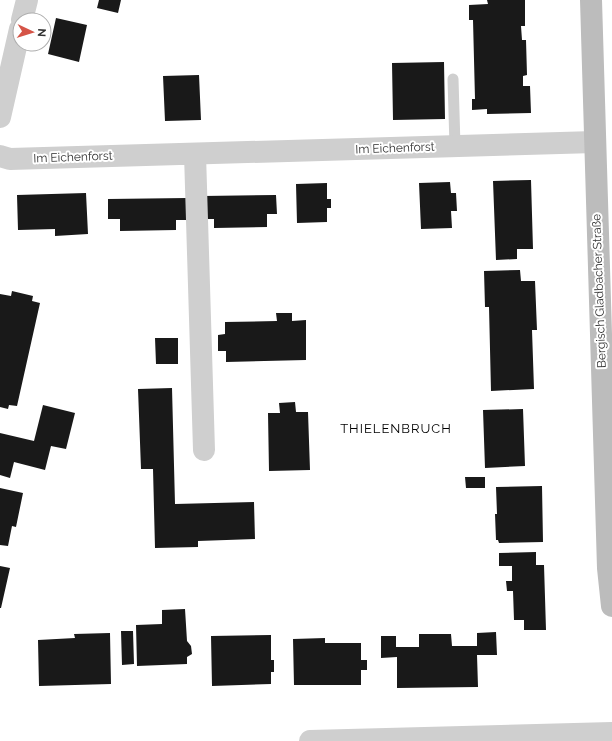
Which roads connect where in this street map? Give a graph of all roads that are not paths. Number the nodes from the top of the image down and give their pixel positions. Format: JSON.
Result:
{"nodes":[{"id":1,"x":27,"y":0,"type":"edge"},
{"id":2,"x":591,"y":0,"type":"edge"},
{"id":3,"x":24,"y":12,"type":"edge"},
{"id":4,"x":15,"y":52,"type":"edge"},
{"id":5,"x":453,"y":79,"type":"dead end"},
{"id":6,"x":0,"y":117,"type":"edge"},
{"id":7,"x":595,"y":142,"type":"junction"},
{"id":8,"x":455,"y":146,"type":"junction"},
{"id":9,"x":195,"y":154,"type":"junction"},
{"id":10,"x":0,"y":156,"type":"edge"},
{"id":11,"x":204,"y":450,"type":"dead end"},
{"id":12,"x":612,"y":606,"type":"edge"},
{"id":13,"x":612,"y":733,"type":"edge"},
{"id":14,"x":310,"y":741,"type":"edge"}],
"edges":[{"from":1,"to":3,"type":"street"},
{"from":2,"to":7,"type":"main road","name":"Bergisch Gladbacher Straße"},
{"from":4,"to":6,"type":"street"},
{"from":5,"to":8,"type":"lane"},
{"from":7,"to":8,"type":"street","name":"Im Eichenforst"},
{"from":7,"to":12,"type":"main road","name":"Bergisch Gladbacher Straße"},
{"from":8,"to":9,"type":"street","name":"Im Eichenforst"},
{"from":9,"to":10,"type":"street","name":"Im Eichenforst"},
{"from":9,"to":11,"type":"street"},
{"from":13,"to":14,"type":"street"}]}
